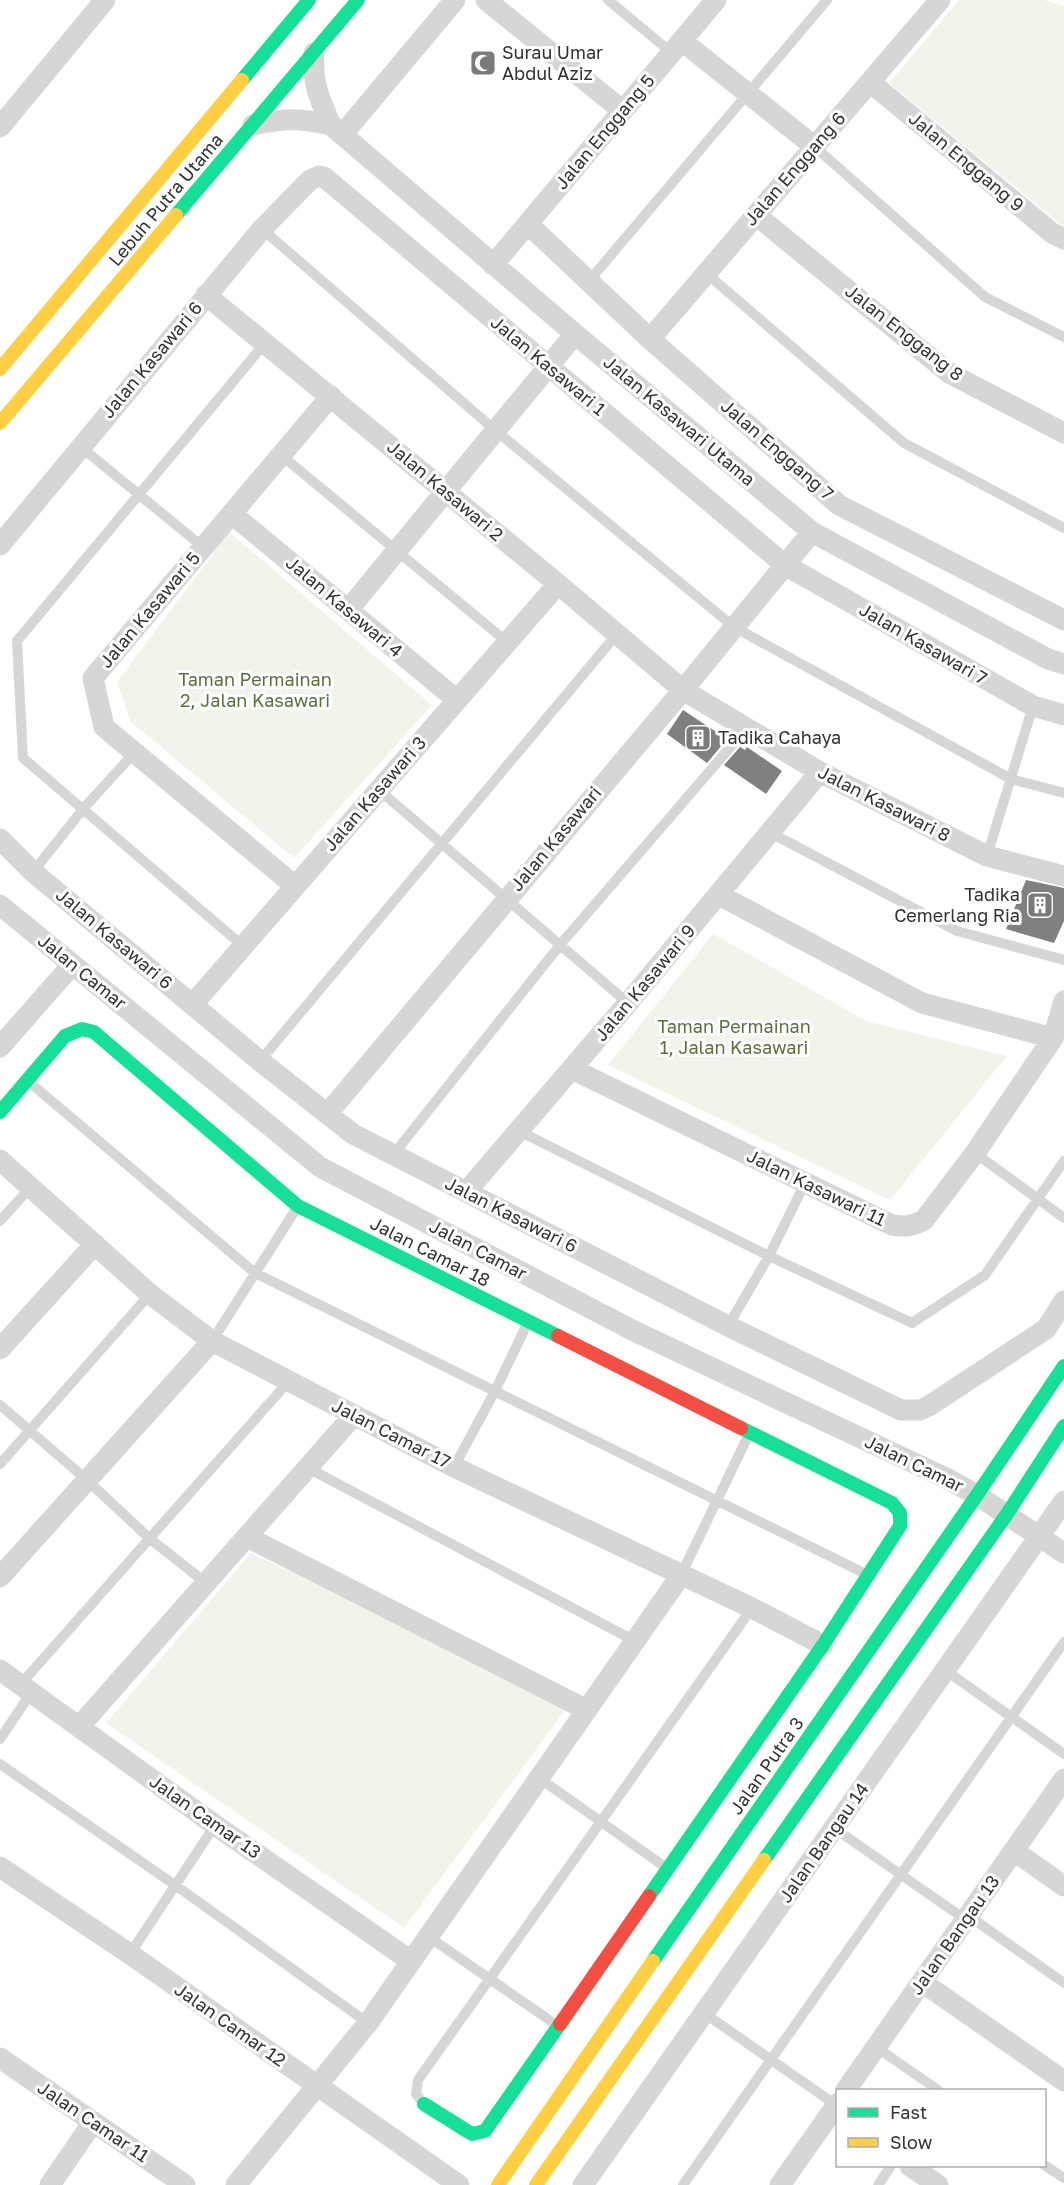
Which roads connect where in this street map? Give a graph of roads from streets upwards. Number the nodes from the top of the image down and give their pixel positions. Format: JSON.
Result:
{"nodes":[{"id":1,"x":105,"y":0,"type":"edge"},
{"id":2,"x":309,"y":0,"type":"edge"},
{"id":3,"x":358,"y":0,"type":"edge"},
{"id":4,"x":455,"y":0,"type":"edge"},
{"id":5,"x":486,"y":0,"type":"edge"},
{"id":6,"x":716,"y":0,"type":"edge"},
{"id":7,"x":940,"y":0,"type":"edge"},
{"id":8,"x":677,"y":47,"type":"junction"},
{"id":9,"x":314,"y":52,"type":"junction"},
{"id":10,"x":870,"y":82,"type":"junction"},
{"id":11,"x":622,"y":111,"type":"junction"},
{"id":12,"x":253,"y":125,"type":"junction"},
{"id":13,"x":0,"y":127,"type":"edge"},
{"id":14,"x":336,"y":130,"type":"junction"},
{"id":15,"x":814,"y":147,"type":"junction"},
{"id":16,"x":310,"y":180,"type":"joint"},
{"id":17,"x":756,"y":215,"type":"junction"},
{"id":18,"x":528,"y":224,"type":"junction"},
{"id":19,"x":1064,"y":239,"type":"edge"},
{"id":20,"x":493,"y":265,"type":"junction"},
{"id":21,"x":206,"y":295,"type":"junction"},
{"id":22,"x":574,"y":334,"type":"junction"},
{"id":23,"x":650,"y":339,"type":"junction"},
{"id":24,"x":548,"y":366,"type":"junction"},
{"id":25,"x":0,"y":369,"type":"edge"},
{"id":26,"x":331,"y":396,"type":"junction"},
{"id":27,"x":0,"y":423,"type":"edge"},
{"id":28,"x":1064,"y":433,"type":"edge"},
{"id":29,"x":445,"y":491,"type":"junction"},
{"id":30,"x":232,"y":514,"type":"junction"},
{"id":31,"x":812,"y":532,"type":"junction"},
{"id":32,"x":0,"y":545,"type":"edge"},
{"id":33,"x":785,"y":566,"type":"junction"},
{"id":34,"x":558,"y":584,"type":"junction"},
{"id":35,"x":348,"y":610,"type":"junction"},
{"id":36,"x":1064,"y":620,"type":"edge"},
{"id":37,"x":1064,"y":664,"type":"edge"},
{"id":38,"x":683,"y":690,"type":"junction"},
{"id":39,"x":457,"y":700,"type":"junction"},
{"id":40,"x":1064,"y":715,"type":"edge"},
{"id":41,"x":820,"y":772,"type":"junction"},
{"id":42,"x":0,"y":839,"type":"edge"},
{"id":43,"x":1064,"y":876,"type":"edge"},
{"id":44,"x":295,"y":886,"type":"junction"},
{"id":45,"x":719,"y":895,"type":"junction"},
{"id":46,"x":0,"y":905,"type":"edge"},
{"id":47,"x":72,"y":964,"type":"junction"},
{"id":48,"x":1064,"y":1001,"type":"edge"},
{"id":49,"x":193,"y":1004,"type":"junction"},
{"id":50,"x":1053,"y":1038,"type":"junction"},
{"id":51,"x":0,"y":1047,"type":"edge"},
{"id":52,"x":572,"y":1069,"type":"junction"},
{"id":53,"x":0,"y":1112,"type":"edge"},
{"id":54,"x":328,"y":1113,"type":"junction"},
{"id":55,"x":0,"y":1160,"type":"edge"},
{"id":56,"x":466,"y":1192,"type":"junction"},
{"id":57,"x":95,"y":1244,"type":"junction"},
{"id":58,"x":1064,"y":1301,"type":"edge"},
{"id":59,"x":212,"y":1341,"type":"junction"},
{"id":60,"x":0,"y":1349,"type":"edge"},
{"id":61,"x":1064,"y":1366,"type":"edge"},
{"id":62,"x":354,"y":1415,"type":"junction"},
{"id":63,"x":1064,"y":1426,"type":"edge"},
{"id":64,"x":977,"y":1495,"type":"junction"},
{"id":65,"x":1064,"y":1501,"type":"edge"},
{"id":66,"x":1007,"y":1514,"type":"junction"},
{"id":67,"x":1039,"y":1536,"type":"junction"},
{"id":68,"x":247,"y":1537,"type":"junction"},
{"id":69,"x":1064,"y":1553,"type":"edge"},
{"id":70,"x":681,"y":1575,"type":"junction"},
{"id":71,"x":0,"y":1577,"type":"edge"},
{"id":72,"x":823,"y":1645,"type":"junction"},
{"id":73,"x":0,"y":1670,"type":"edge"},
{"id":74,"x":587,"y":1710,"type":"junction"},
{"id":75,"x":80,"y":1727,"type":"junction"},
{"id":76,"x":1064,"y":1779,"type":"edge"},
{"id":77,"x":1014,"y":1851,"type":"junction"},
{"id":78,"x":0,"y":1867,"type":"edge"},
{"id":79,"x":1064,"y":1886,"type":"edge"},
{"id":80,"x":411,"y":1961,"type":"junction"},
{"id":81,"x":922,"y":1982,"type":"junction"},
{"id":82,"x":0,"y":2058,"type":"edge"},
{"id":83,"x":1064,"y":2081,"type":"edge"},
{"id":84,"x":316,"y":2085,"type":"junction"},
{"id":85,"x":848,"y":2089,"type":"edge"},
{"id":86,"x":424,"y":2104,"type":"road end"},
{"id":87,"x":836,"y":2108,"type":"edge"},
{"id":88,"x":93,"y":2122,"type":"junction"},
{"id":89,"x":911,"y":2167,"type":"edge"},
{"id":90,"x":50,"y":2185,"type":"edge"},
{"id":91,"x":185,"y":2185,"type":"edge"},
{"id":92,"x":236,"y":2185,"type":"edge"},
{"id":93,"x":459,"y":2185,"type":"edge"},
{"id":94,"x":498,"y":2185,"type":"edge"},
{"id":95,"x":536,"y":2185,"type":"edge"},
{"id":96,"x":583,"y":2185,"type":"edge"},
{"id":97,"x":780,"y":2185,"type":"edge"},
{"id":98,"x":938,"y":2185,"type":"edge"}],
"edges":[{"from":1,"to":13,"type":"street"},
{"from":2,"to":25,"type":"street","name":"Lebuh Putra Utama"},
{"from":3,"to":9,"type":"street","name":"Lebuh Putra Utama"},
{"from":4,"to":14,"type":"street"},
{"from":5,"to":11,"type":"street"},
{"from":6,"to":8,"type":"street","name":"Jalan Enggang 5"},
{"from":7,"to":10,"type":"street","name":"Jalan Enggang 6"},
{"from":8,"to":11,"type":"street","name":"Jalan Enggang 5"},
{"from":8,"to":15,"type":"street"},
{"from":9,"to":12,"type":"street","name":"Lebuh Putra Utama"},
{"from":9,"to":14,"type":"street"},
{"from":10,"to":15,"type":"street","name":"Jalan Enggang 6"},
{"from":10,"to":19,"type":"street","name":"Jalan Enggang 9"},
{"from":11,"to":18,"type":"street","name":"Jalan Enggang 5"},
{"from":12,"to":14,"type":"street"},
{"from":12,"to":27,"type":"street","name":"Lebuh Putra Utama"},
{"from":14,"to":20,"type":"street","name":"Jalan Kasawari Utama"},
{"from":15,"to":17,"type":"street","name":"Jalan Enggang 6"},
{"from":16,"to":21,"type":"street","name":"Jalan Kasawari 6"},
{"from":16,"to":24,"type":"street","name":"Jalan Kasawari 1"},
{"from":17,"to":23,"type":"street","name":"Jalan Enggang 6"},
{"from":17,"to":28,"type":"street","name":"Jalan Enggang 8"},
{"from":18,"to":20,"type":"street","name":"Jalan Enggang 5"},
{"from":18,"to":23,"type":"street","name":"Jalan Enggang 7"},
{"from":20,"to":22,"type":"street","name":"Jalan Kasawari Utama"},
{"from":21,"to":26,"type":"street","name":"Jalan Kasawari 2"},
{"from":21,"to":32,"type":"street","name":"Jalan Kasawari 6"},
{"from":22,"to":24,"type":"street"},
{"from":22,"to":31,"type":"street","name":"Jalan Kasawari Utama"},
{"from":23,"to":36,"type":"street","name":"Jalan Enggang 7"},
{"from":24,"to":29,"type":"street"},
{"from":24,"to":33,"type":"street","name":"Jalan Kasawari 1"},
{"from":26,"to":29,"type":"street","name":"Jalan Kasawari 2"},
{"from":26,"to":30,"type":"street","name":"Jalan Kasawari 5"},
{"from":29,"to":34,"type":"street","name":"Jalan Kasawari 2"},
{"from":29,"to":35,"type":"street"},
{"from":30,"to":35,"type":"street","name":"Jalan Kasawari 4"},
{"from":30,"to":44,"type":"street","name":"Jalan Kasawari 5"},
{"from":31,"to":33,"type":"street","name":"Jalan Kasawari"},
{"from":31,"to":37,"type":"street","name":"Jalan Kasawari Utama"},
{"from":33,"to":38,"type":"street","name":"Jalan Kasawari"},
{"from":33,"to":40,"type":"street","name":"Jalan Kasawari 7"},
{"from":34,"to":38,"type":"street","name":"Jalan Kasawari 2"},
{"from":34,"to":39,"type":"street","name":"Jalan Kasawari 3"},
{"from":35,"to":39,"type":"street","name":"Jalan Kasawari 4"},
{"from":38,"to":41,"type":"street","name":"Jalan Kasawari 8"},
{"from":38,"to":54,"type":"street","name":"Jalan Kasawari"},
{"from":39,"to":44,"type":"street","name":"Jalan Kasawari 3"},
{"from":41,"to":43,"type":"street","name":"Jalan Kasawari 8"},
{"from":41,"to":45,"type":"street","name":"Jalan Kasawari 9"},
{"from":42,"to":49,"type":"street","name":"Jalan Kasawari 6"},
{"from":44,"to":49,"type":"street","name":"Jalan Kasawari 3"},
{"from":45,"to":50,"type":"street"},
{"from":45,"to":52,"type":"street","name":"Jalan Kasawari 9"},
{"from":46,"to":47,"type":"street","name":"Jalan Camar"},
{"from":47,"to":51,"type":"street"},
{"from":47,"to":64,"type":"street","name":"Jalan Camar"},
{"from":48,"to":50,"type":"street","name":"Jalan Kasawari 11"},
{"from":49,"to":54,"type":"street","name":"Jalan Kasawari 6"},
{"from":50,"to":52,"type":"street","name":"Jalan Kasawari 11"},
{"from":52,"to":56,"type":"street","name":"Jalan Kasawari 9"},
{"from":53,"to":72,"type":"street","name":"Jalan Camar 18"},
{"from":54,"to":56,"type":"street","name":"Jalan Kasawari 6"},
{"from":55,"to":57,"type":"street","name":"Jalan Camar 17"},
{"from":56,"to":58,"type":"street","name":"Jalan Kasawari 6"},
{"from":57,"to":59,"type":"street","name":"Jalan Camar 17"},
{"from":57,"to":60,"type":"street"},
{"from":59,"to":62,"type":"street","name":"Jalan Camar 17"},
{"from":59,"to":71,"type":"street"},
{"from":61,"to":64,"type":"street","name":"Jalan Putra 3"},
{"from":62,"to":68,"type":"street"},
{"from":62,"to":70,"type":"street","name":"Jalan Camar 17"},
{"from":63,"to":66,"type":"street"},
{"from":64,"to":66,"type":"street","name":"Jalan Camar"},
{"from":64,"to":94,"type":"street","name":"Jalan Putra 3"},
{"from":65,"to":67,"type":"street","name":"Jalan Bangau 14"},
{"from":66,"to":67,"type":"street"},
{"from":66,"to":95,"type":"street"},
{"from":67,"to":69,"type":"street"},
{"from":67,"to":96,"type":"street","name":"Jalan Bangau 14"},
{"from":68,"to":74,"type":"street"},
{"from":68,"to":75,"type":"street"},
{"from":70,"to":72,"type":"street","name":"Jalan Camar 17"},
{"from":70,"to":74,"type":"street"},
{"from":72,"to":86,"type":"street"},
{"from":73,"to":75,"type":"street","name":"Jalan Camar 13"},
{"from":74,"to":80,"type":"street"},
{"from":75,"to":80,"type":"street","name":"Jalan Camar 13"},
{"from":76,"to":77,"type":"street","name":"Jalan Bangau 13"},
{"from":77,"to":79,"type":"street"},
{"from":77,"to":81,"type":"street","name":"Jalan Bangau 13"},
{"from":78,"to":84,"type":"street","name":"Jalan Camar 12"},
{"from":80,"to":84,"type":"street"},
{"from":81,"to":83,"type":"street"},
{"from":81,"to":85,"type":"street","name":"Jalan Bangau 13"},
{"from":82,"to":88,"type":"street","name":"Jalan Camar 11"},
{"from":84,"to":92,"type":"street"},
{"from":84,"to":93,"type":"street","name":"Jalan Camar 12"},
{"from":87,"to":97,"type":"street","name":"Jalan Bangau 13"},
{"from":88,"to":90,"type":"street"},
{"from":88,"to":91,"type":"street","name":"Jalan Camar 11"},
{"from":89,"to":98,"type":"street"}]}
